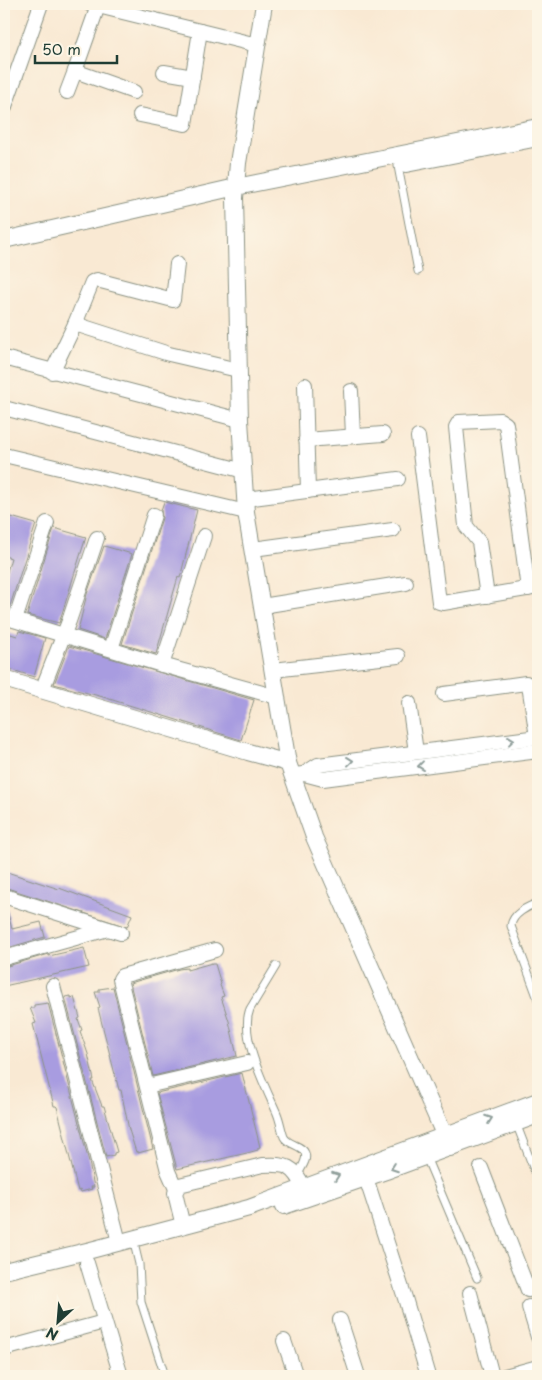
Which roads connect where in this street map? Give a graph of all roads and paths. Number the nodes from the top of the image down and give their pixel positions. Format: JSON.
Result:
{"nodes":[{"id":1,"x":41,"y":4,"type":"edge"},
{"id":2,"x":264,"y":4,"type":"edge"},
{"id":3,"x":94,"y":5,"type":"edge"},
{"id":4,"x":200,"y":31,"type":"junction"},
{"id":5,"x":257,"y":45,"type":"junction"},
{"id":6,"x":75,"y":71,"type":"junction"},
{"id":7,"x":164,"y":72,"type":"dead end"},
{"id":8,"x":193,"y":78,"type":"junction"},
{"id":9,"x":68,"y":92,"type":"dead end"},
{"id":10,"x":134,"y":92,"type":"dead end"},
{"id":11,"x":4,"y":109,"type":"edge"},
{"id":12,"x":140,"y":115,"type":"dead end"},
{"id":13,"x":538,"y":127,"type":"edge"},
{"id":14,"x":538,"y":138,"type":"edge"},
{"id":15,"x":398,"y":166,"type":"junction"},
{"id":16,"x":236,"y":193,"type":"junction"},
{"id":17,"x":4,"y":240,"type":"edge"},
{"id":18,"x":4,"y":251,"type":"edge"},
{"id":19,"x":177,"y":264,"type":"dead end"},
{"id":20,"x":418,"y":271,"type":"dead end"},
{"id":21,"x":75,"y":324,"type":"junction"},
{"id":22,"x":4,"y":358,"type":"edge"},
{"id":23,"x":238,"y":370,"type":"junction"},
{"id":24,"x":52,"y":372,"type":"junction"},
{"id":25,"x":305,"y":385,"type":"dead end"},
{"id":26,"x":351,"y":391,"type":"dead end"},
{"id":27,"x":4,"y":408,"type":"edge"},
{"id":28,"x":240,"y":420,"type":"junction"},
{"id":29,"x":383,"y":434,"type":"dead end"},
{"id":30,"x":353,"y":436,"type":"junction"},
{"id":31,"x":418,"y":437,"type":"dead end"},
{"id":32,"x":306,"y":440,"type":"junction"},
{"id":33,"x":4,"y":455,"type":"edge"},
{"id":34,"x":244,"y":471,"type":"junction"},
{"id":35,"x":398,"y":479,"type":"dead end"},
{"id":36,"x":308,"y":491,"type":"junction"},
{"id":37,"x":246,"y":505,"type":"junction"},
{"id":38,"x":154,"y":515,"type":"dead end"},
{"id":39,"x":47,"y":523,"type":"dead end"},
{"id":40,"x":393,"y":530,"type":"dead end"},
{"id":41,"x":204,"y":536,"type":"dead end"},
{"id":42,"x":97,"y":538,"type":"dead end"},
{"id":43,"x":253,"y":549,"type":"junction"},
{"id":44,"x":406,"y":583,"type":"dead end"},
{"id":45,"x":533,"y":588,"type":"edge"},
{"id":46,"x":487,"y":596,"type":"junction"},
{"id":47,"x":262,"y":606,"type":"junction"},
{"id":48,"x":9,"y":618,"type":"edge"},
{"id":49,"x":64,"y":635,"type":"junction"},
{"id":50,"x":111,"y":649,"type":"junction"},
{"id":51,"x":398,"y":656,"type":"dead end"},
{"id":52,"x":162,"y":664,"type":"junction"},
{"id":53,"x":273,"y":670,"type":"junction"},
{"id":54,"x":4,"y":679,"type":"edge"},
{"id":55,"x":42,"y":690,"type":"junction"},
{"id":56,"x":444,"y":694,"type":"dead end"},
{"id":57,"x":277,"y":697,"type":"junction"},
{"id":58,"x":409,"y":703,"type":"dead end"},
{"id":59,"x":538,"y":741,"type":"edge"},
{"id":60,"x":452,"y":748,"type":"junction"},
{"id":61,"x":416,"y":752,"type":"junction"},
{"id":62,"x":454,"y":762,"type":"junction"},
{"id":63,"x":295,"y":771,"type":"junction"},
{"id":64,"x":5,"y":897,"type":"edge"},
{"id":65,"x":538,"y":903,"type":"edge"},
{"id":66,"x":215,"y":950,"type":"dead end"},
{"id":67,"x":4,"y":958,"type":"edge"},
{"id":68,"x":276,"y":966,"type":"dead end"},
{"id":69,"x":53,"y":986,"type":"dead end"},
{"id":70,"x":538,"y":999,"type":"edge"},
{"id":71,"x":247,"y":1063,"type":"dead end"},
{"id":72,"x":147,"y":1086,"type":"junction"},
{"id":73,"x":538,"y":1101,"type":"edge"},
{"id":74,"x":538,"y":1115,"type":"edge"},
{"id":75,"x":516,"y":1123,"type":"junction"},
{"id":76,"x":447,"y":1142,"type":"junction"},
{"id":77,"x":426,"y":1156,"type":"junction"},
{"id":78,"x":481,"y":1168,"type":"dead end"},
{"id":79,"x":366,"y":1178,"type":"junction"},
{"id":80,"x":538,"y":1179,"type":"edge"},
{"id":81,"x":301,"y":1181,"type":"junction"},
{"id":82,"x":176,"y":1189,"type":"junction"},
{"id":83,"x":183,"y":1226,"type":"junction"},
{"id":84,"x":129,"y":1244,"type":"junction"},
{"id":85,"x":87,"y":1263,"type":"junction"},
{"id":86,"x":4,"y":1271,"type":"edge"},
{"id":87,"x":477,"y":1278,"type":"dead end"},
{"id":88,"x":4,"y":1282,"type":"edge"},
{"id":89,"x":538,"y":1288,"type":"edge"},
{"id":90,"x":470,"y":1293,"type":"dead end"},
{"id":91,"x":530,"y":1307,"type":"dead end"},
{"id":92,"x":340,"y":1320,"type":"dead end"},
{"id":93,"x":104,"y":1322,"type":"junction"},
{"id":94,"x":538,"y":1337,"type":"edge"},
{"id":95,"x":284,"y":1342,"type":"dead end"},
{"id":96,"x":4,"y":1349,"type":"edge"},
{"id":97,"x":538,"y":1367,"type":"edge"},
{"id":98,"x":525,"y":1374,"type":"edge"},
{"id":99,"x":120,"y":1376,"type":"edge"},
{"id":100,"x":165,"y":1376,"type":"edge"},
{"id":101,"x":296,"y":1376,"type":"edge"},
{"id":102,"x":358,"y":1376,"type":"edge"},
{"id":103,"x":428,"y":1376,"type":"edge"},
{"id":104,"x":492,"y":1376,"type":"edge"},
{"id":105,"x":505,"y":1376,"type":"edge"}],
"edges":[{"from":1,"to":11,"type":"street"},
{"from":2,"to":5,"type":"street"},
{"from":3,"to":4,"type":"street"},
{"from":3,"to":6,"type":"street"},
{"from":4,"to":5,"type":"street"},
{"from":4,"to":8,"type":"street"},
{"from":5,"to":16,"type":"street"},
{"from":6,"to":9,"type":"street"},
{"from":6,"to":10,"type":"street"},
{"from":7,"to":8,"type":"street"},
{"from":8,"to":12,"type":"street"},
{"from":13,"to":16,"type":"street"},
{"from":14,"to":15,"type":"street"},
{"from":15,"to":16,"type":"street"},
{"from":15,"to":20,"type":"lane"},
{"from":16,"to":17,"type":"street"},
{"from":16,"to":18,"type":"street"},
{"from":16,"to":23,"type":"street"},
{"from":19,"to":21,"type":"street"},
{"from":21,"to":23,"type":"street"},
{"from":21,"to":24,"type":"street"},
{"from":22,"to":24,"type":"street"},
{"from":23,"to":28,"type":"street"},
{"from":24,"to":28,"type":"street"},
{"from":25,"to":32,"type":"street"},
{"from":26,"to":30,"type":"street"},
{"from":27,"to":34,"type":"street"},
{"from":28,"to":34,"type":"street"},
{"from":29,"to":30,"type":"street"},
{"from":30,"to":32,"type":"street"},
{"from":31,"to":46,"type":"street"},
{"from":32,"to":36,"type":"street"},
{"from":33,"to":37,"type":"street"},
{"from":34,"to":37,"type":"street"},
{"from":35,"to":36,"type":"street"},
{"from":36,"to":37,"type":"street"},
{"from":37,"to":43,"type":"street"},
{"from":38,"to":50,"type":"street"},
{"from":39,"to":48,"type":"street"},
{"from":40,"to":43,"type":"street"},
{"from":41,"to":52,"type":"street"},
{"from":42,"to":49,"type":"street"},
{"from":43,"to":47,"type":"street"},
{"from":44,"to":47,"type":"street"},
{"from":45,"to":46,"type":"street"},
{"from":45,"to":46,"type":"street"},
{"from":47,"to":53,"type":"street"},
{"from":48,"to":49,"type":"street"},
{"from":49,"to":50,"type":"street"},
{"from":49,"to":55,"type":"street"},
{"from":50,"to":52,"type":"street"},
{"from":51,"to":53,"type":"street"},
{"from":52,"to":57,"type":"street"},
{"from":53,"to":57,"type":"street"},
{"from":54,"to":55,"type":"street"},
{"from":55,"to":63,"type":"street"},
{"from":56,"to":59,"type":"street"},
{"from":57,"to":63,"type":"street"},
{"from":58,"to":61,"type":"street"},
{"from":60,"to":59,"type":"street","one_way":true},
{"from":59,"to":62,"type":"street"},
{"from":60,"to":61,"type":"street"},
{"from":60,"to":62,"type":"street"},
{"from":63,"to":61,"type":"street","one_way":true},
{"from":62,"to":63,"type":"street","one_way":true},
{"from":63,"to":76,"type":"street"},
{"from":64,"to":67,"type":"street"},
{"from":65,"to":70,"type":"lane"},
{"from":66,"to":72,"type":"street"},
{"from":68,"to":81,"type":"lane"},
{"from":69,"to":84,"type":"street"},
{"from":71,"to":72,"type":"street"},
{"from":72,"to":82,"type":"street"},
{"from":76,"to":73,"type":"street","one_way":true},
{"from":74,"to":75,"type":"street"},
{"from":75,"to":76,"type":"street"},
{"from":75,"to":80,"type":"lane"},
{"from":76,"to":77,"type":"street"},
{"from":81,"to":76,"type":"street","one_way":true},
{"from":77,"to":79,"type":"street","one_way":true},
{"from":77,"to":87,"type":"lane"},
{"from":78,"to":89,"type":"street"},
{"from":79,"to":84,"type":"street"},
{"from":79,"to":103,"type":"street"},
{"from":81,"to":82,"type":"street"},
{"from":81,"to":83,"type":"street"},
{"from":82,"to":83,"type":"street"},
{"from":83,"to":84,"type":"street"},
{"from":84,"to":85,"type":"street"},
{"from":84,"to":86,"type":"street"},
{"from":84,"to":100,"type":"lane"},
{"from":85,"to":88,"type":"street"},
{"from":85,"to":93,"type":"street"},
{"from":90,"to":104,"type":"street"},
{"from":91,"to":94,"type":"street"},
{"from":92,"to":102,"type":"street"},
{"from":93,"to":96,"type":"street"},
{"from":93,"to":99,"type":"street"},
{"from":95,"to":101,"type":"street"},
{"from":97,"to":98,"type":"street"},
{"from":98,"to":105,"type":"street"}]}
